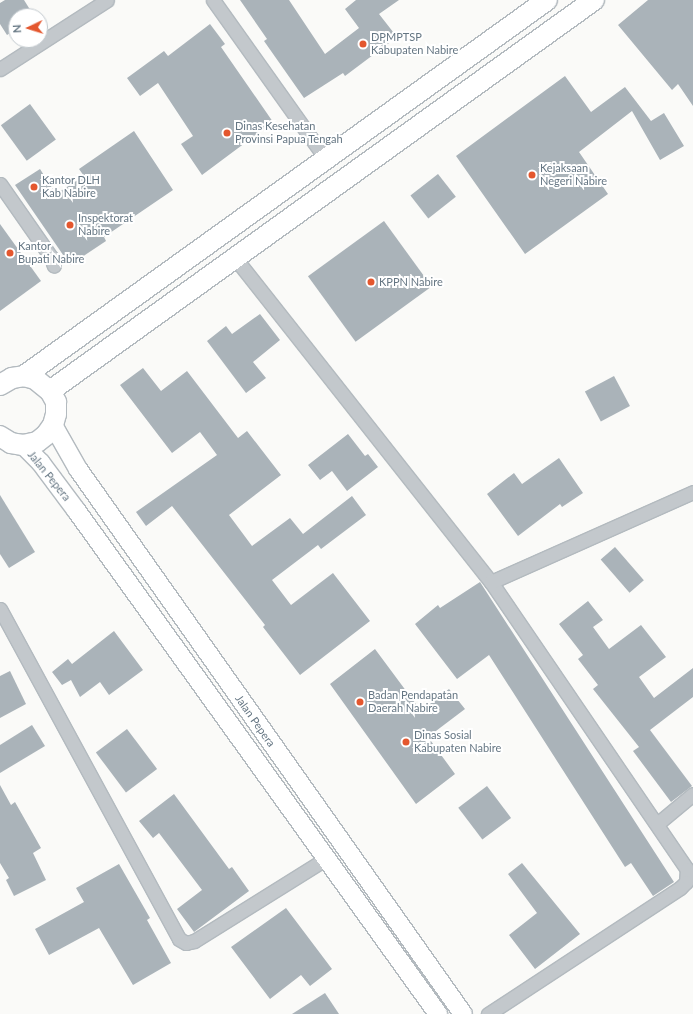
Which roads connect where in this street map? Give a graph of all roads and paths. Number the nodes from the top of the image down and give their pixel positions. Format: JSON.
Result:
{"nodes":[{"id":1,"x":107,"y":0,"type":"edge"},
{"id":2,"x":213,"y":0,"type":"edge"},
{"id":3,"x":547,"y":0,"type":"edge"},
{"id":4,"x":594,"y":0,"type":"edge"},
{"id":5,"x":0,"y":69,"type":"edge"},
{"id":6,"x":440,"y":77,"type":"junction"},
{"id":7,"x":456,"y":99,"type":"junction"},
{"id":8,"x":326,"y":159,"type":"junction"},
{"id":9,"x":0,"y":184,"type":"edge"},
{"id":10,"x":235,"y":258,"type":"junction"},
{"id":11,"x":54,"y":266,"type":"dead end"},
{"id":12,"x":24,"y":376,"type":"junction"},
{"id":13,"x":0,"y":385,"type":"edge"},
{"id":14,"x":50,"y":391,"type":"junction"},
{"id":15,"x":53,"y":425,"type":"junction"},
{"id":16,"x":0,"y":436,"type":"edge"},
{"id":17,"x":23,"y":445,"type":"junction"},
{"id":18,"x":693,"y":492,"type":"edge"},
{"id":19,"x":491,"y":582,"type":"junction"},
{"id":20,"x":0,"y":609,"type":"edge"},
{"id":21,"x":258,"y":724,"type":"junction"},
{"id":22,"x":240,"y":739,"type":"junction"},
{"id":23,"x":693,"y":794,"type":"edge"},
{"id":24,"x":657,"y":824,"type":"junction"},
{"id":25,"x":326,"y":859,"type":"junction"},
{"id":26,"x":438,"y":1014,"type":"edge"},
{"id":27,"x":463,"y":1014,"type":"edge"},
{"id":28,"x":488,"y":1014,"type":"edge"}],
"edges":[{"from":1,"to":5,"type":"street"},
{"from":2,"to":8,"type":"street"},
{"from":3,"to":6,"type":"main road"},
{"from":4,"to":7,"type":"main road"},
{"from":6,"to":7,"type":"main road"},
{"from":6,"to":8,"type":"main road"},
{"from":7,"to":10,"type":"main road"},
{"from":8,"to":12,"type":"main road"},
{"from":9,"to":11,"type":"street"},
{"from":10,"to":14,"type":"main road"},
{"from":10,"to":19,"type":"street"},
{"from":12,"to":13,"type":"main road"},
{"from":12,"to":14,"type":"main road"},
{"from":14,"to":15,"type":"main road"},
{"from":15,"to":17,"type":"main road"},
{"from":15,"to":21,"type":"main road","name":"Jalan Pepera"},
{"from":16,"to":17,"type":"main road"},
{"from":17,"to":22,"type":"main road","name":"Jalan Pepera"},
{"from":18,"to":19,"type":"street"},
{"from":19,"to":24,"type":"street"},
{"from":20,"to":25,"type":"street"},
{"from":21,"to":22,"type":"main road"},
{"from":21,"to":27,"type":"main road","name":"Jalan Pepera"},
{"from":22,"to":25,"type":"main road","name":"Jalan Pepera"},
{"from":23,"to":24,"type":"street"},
{"from":24,"to":28,"type":"street"},
{"from":25,"to":26,"type":"main road","name":"Jalan Pepera"}]}
